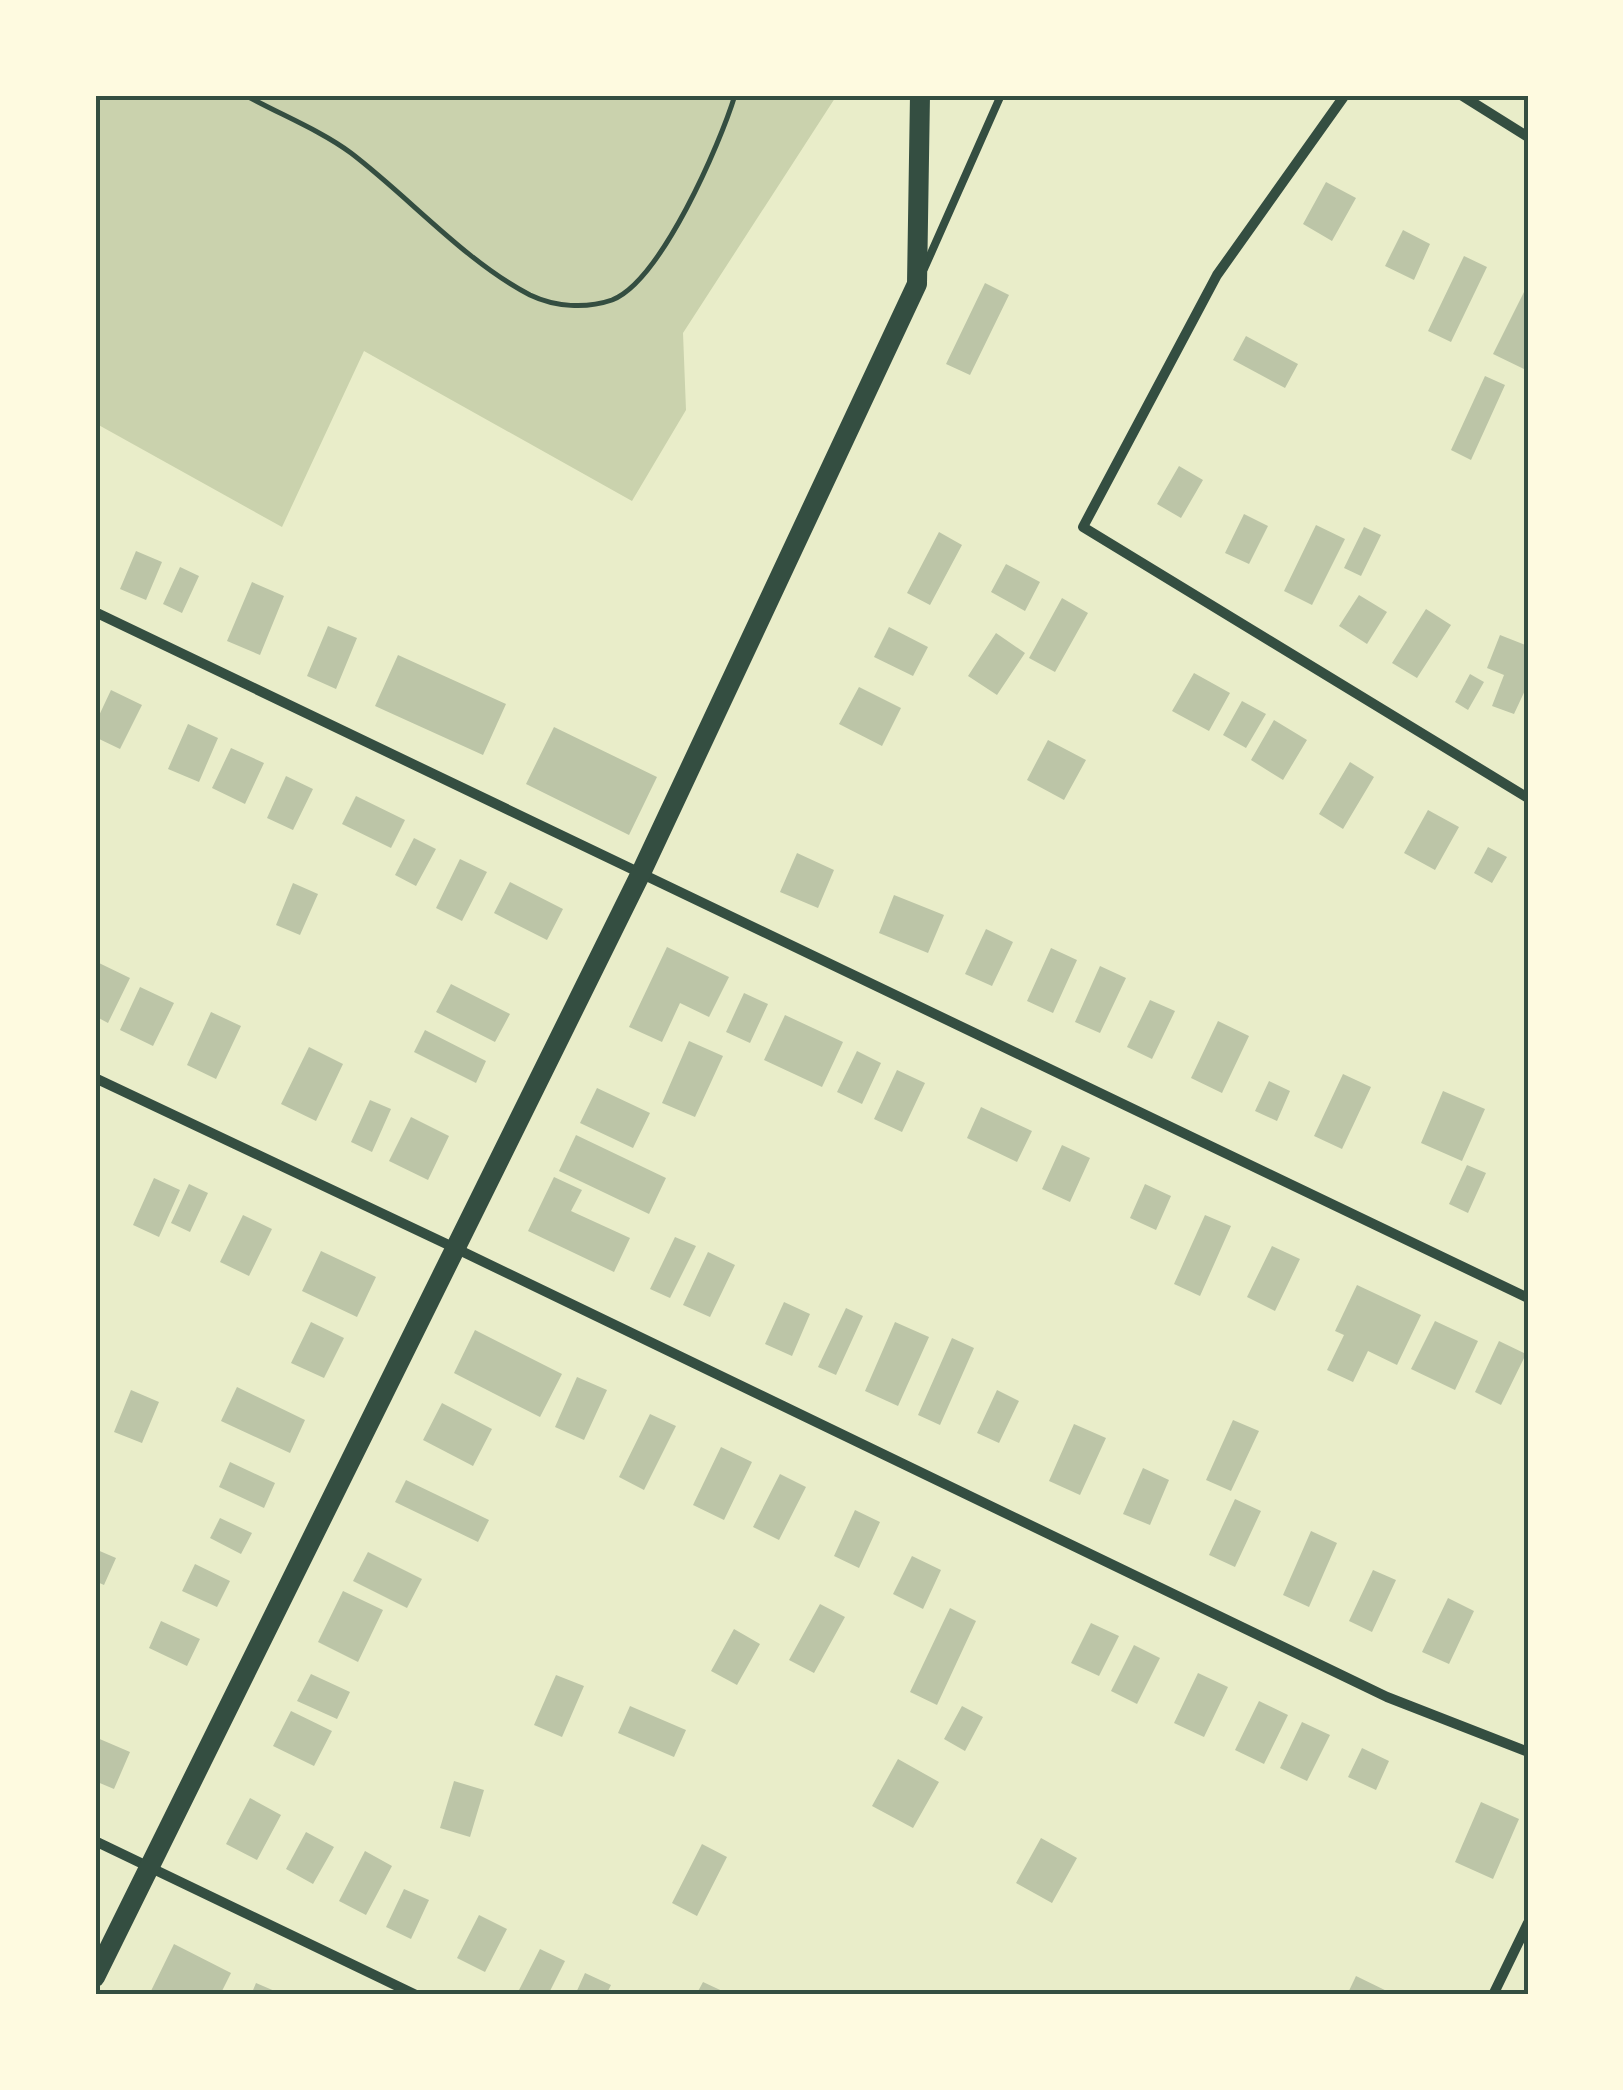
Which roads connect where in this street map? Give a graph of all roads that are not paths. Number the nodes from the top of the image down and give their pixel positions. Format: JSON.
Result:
{"nodes":[{"id":1,"x":920,"y":95,"type":"edge"},
{"id":2,"x":1001,"y":95,"type":"edge"},
{"id":3,"x":1345,"y":95,"type":"edge"},
{"id":4,"x":1462,"y":95,"type":"edge"},
{"id":5,"x":1528,"y":137,"type":"edge"},
{"id":6,"x":918,"y":284,"type":"junction"},
{"id":7,"x":95,"y":612,"type":"edge"},
{"id":8,"x":1528,"y":798,"type":"edge"},
{"id":9,"x":640,"y":875,"type":"junction"},
{"id":10,"x":95,"y":1078,"type":"edge"},
{"id":11,"x":456,"y":1248,"type":"junction"},
{"id":12,"x":1528,"y":1298,"type":"edge"},
{"id":13,"x":1528,"y":1752,"type":"edge"},
{"id":14,"x":95,"y":1841,"type":"edge"},
{"id":15,"x":150,"y":1867,"type":"junction"},
{"id":16,"x":1528,"y":1923,"type":"edge"},
{"id":17,"x":95,"y":1976,"type":"edge"},
{"id":18,"x":416,"y":1995,"type":"edge"},
{"id":19,"x":1492,"y":1995,"type":"edge"}],
"edges":[{"from":1,"to":6,"type":"main road"},
{"from":2,"to":6,"type":"lane"},
{"from":3,"to":8,"type":"street"},
{"from":4,"to":5,"type":"street"},
{"from":6,"to":9,"type":"main road"},
{"from":7,"to":9,"type":"street"},
{"from":9,"to":11,"type":"main road"},
{"from":9,"to":12,"type":"street"},
{"from":10,"to":11,"type":"street"},
{"from":11,"to":13,"type":"street"},
{"from":11,"to":15,"type":"main road"},
{"from":14,"to":15,"type":"street"},
{"from":15,"to":17,"type":"main road"},
{"from":15,"to":18,"type":"street"},
{"from":16,"to":19,"type":"street"}]}
